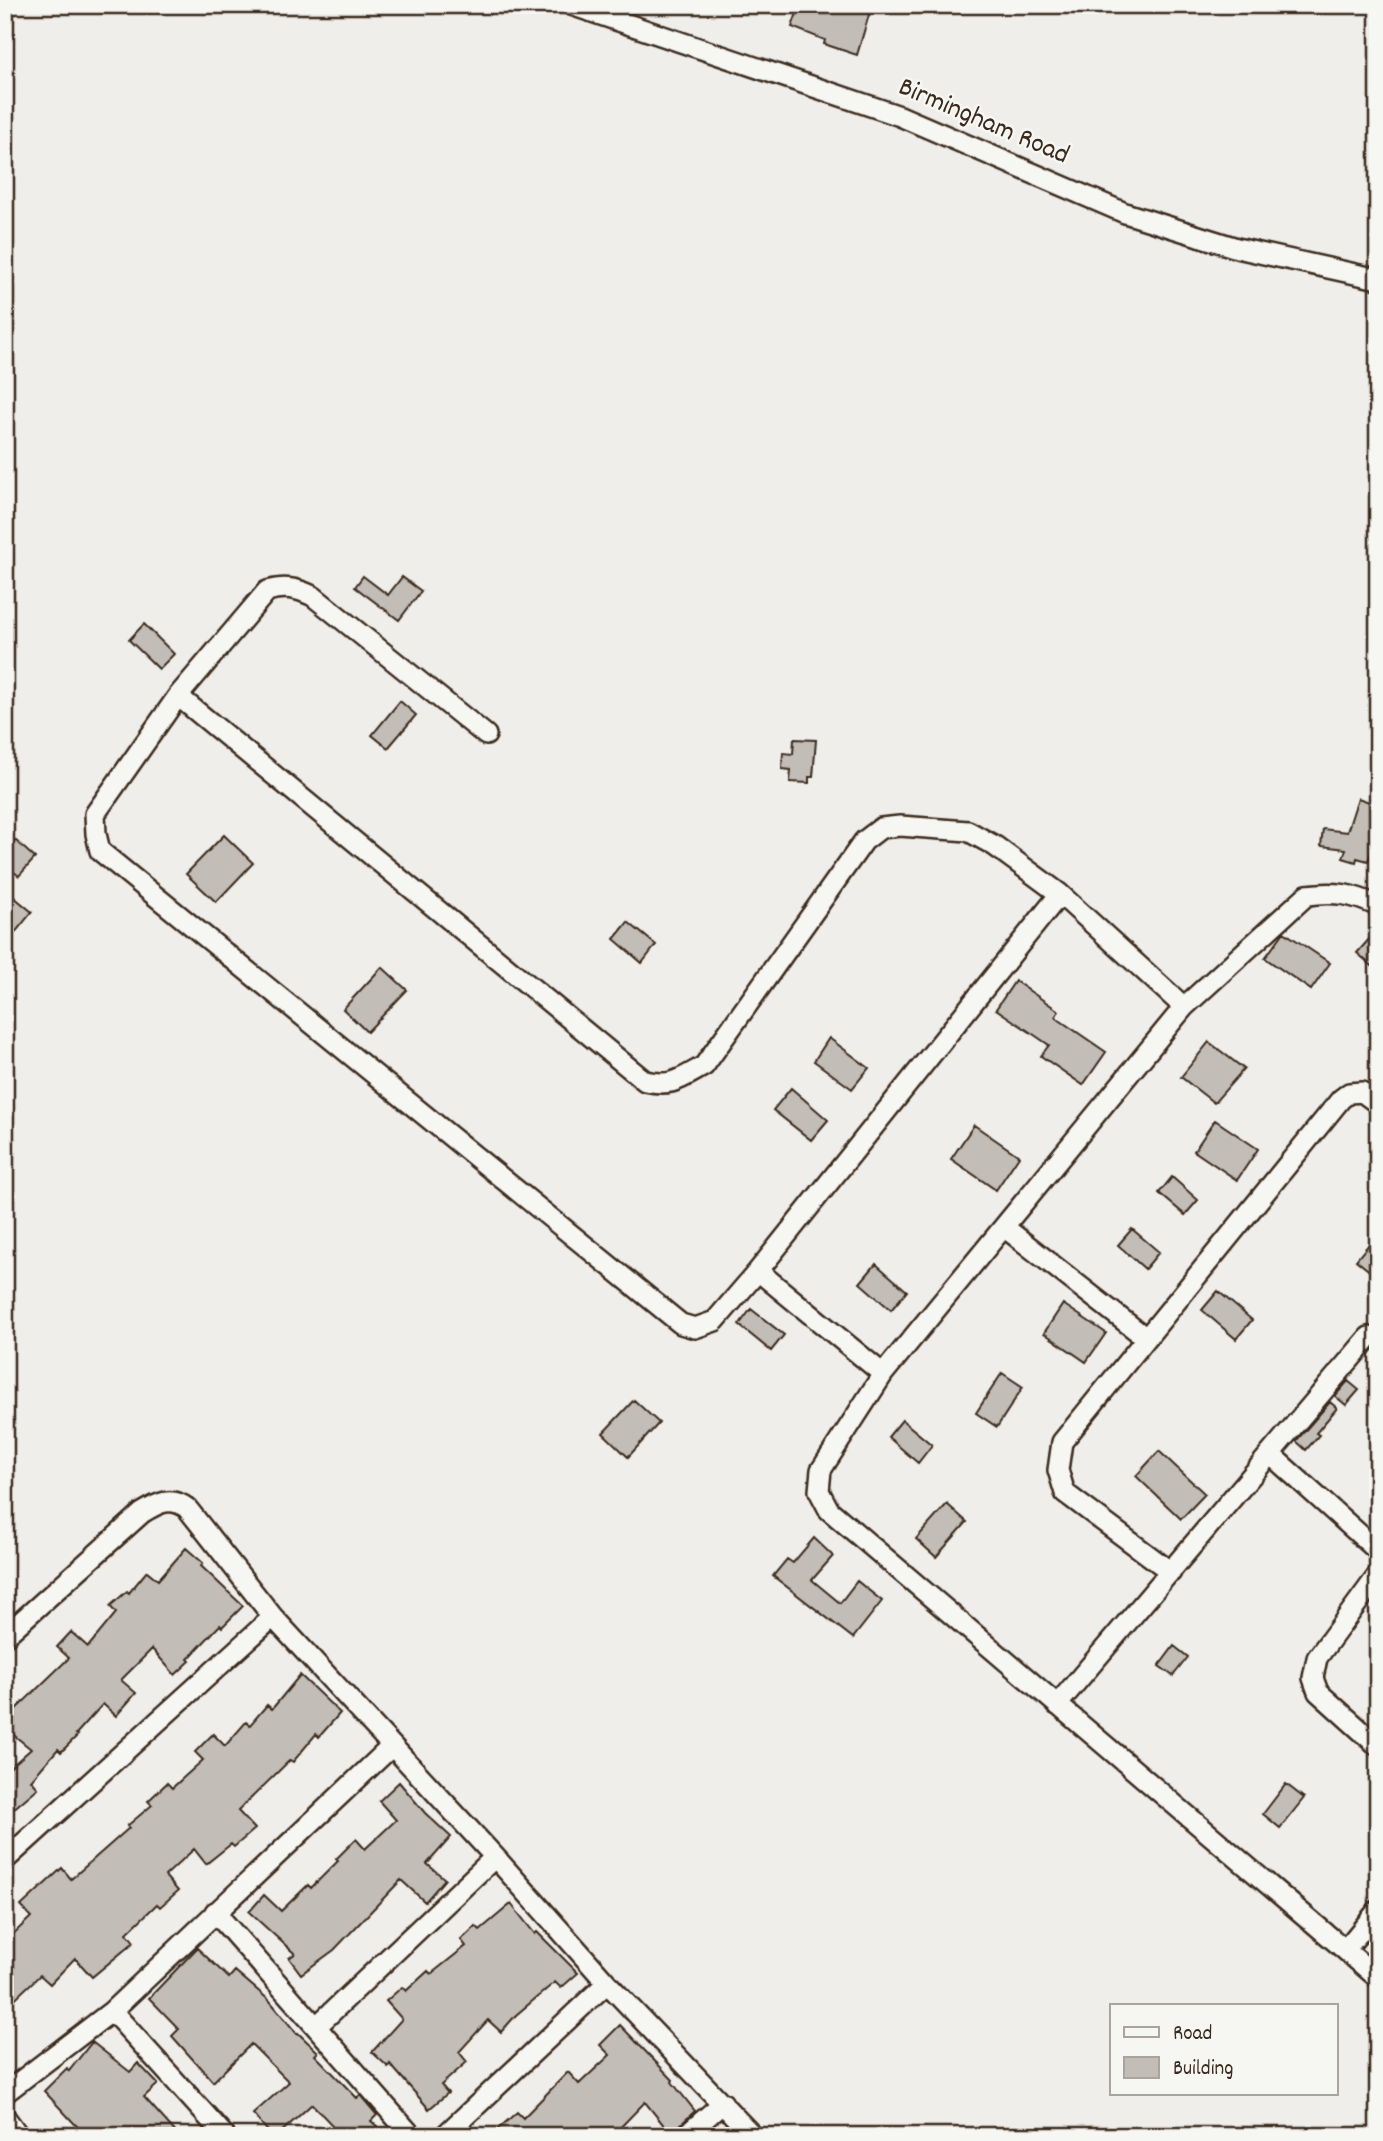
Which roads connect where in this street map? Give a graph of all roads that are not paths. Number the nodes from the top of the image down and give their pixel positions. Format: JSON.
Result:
{"nodes":[{"id":1,"x":571,"y":5,"type":"edge"},
{"id":2,"x":1378,"y":279,"type":"edge"},
{"id":3,"x":178,"y":696,"type":"junction"},
{"id":4,"x":486,"y":735,"type":"dead end"},
{"id":5,"x":1060,"y":894,"type":"junction"},
{"id":6,"x":1378,"y":906,"type":"edge"},
{"id":7,"x":1184,"y":1007,"type":"junction"},
{"id":8,"x":1378,"y":1104,"type":"edge"},
{"id":9,"x":1004,"y":1227,"type":"junction"},
{"id":10,"x":758,"y":1271,"type":"junction"},
{"id":11,"x":1369,"y":1337,"type":"dead end"},
{"id":12,"x":1146,"y":1338,"type":"junction"},
{"id":13,"x":883,"y":1374,"type":"junction"},
{"id":14,"x":1270,"y":1454,"type":"junction"},
{"id":15,"x":1378,"y":1551,"type":"edge"},
{"id":16,"x":1171,"y":1572,"type":"junction"},
{"id":17,"x":1378,"y":1575,"type":"edge"},
{"id":18,"x":273,"y":1617,"type":"junction"},
{"id":19,"x":5,"y":1636,"type":"edge"},
{"id":20,"x":1057,"y":1705,"type":"junction"},
{"id":21,"x":391,"y":1746,"type":"junction"},
{"id":22,"x":1378,"y":1746,"type":"edge"},
{"id":23,"x":495,"y":1857,"type":"junction"},
{"id":24,"x":5,"y":1860,"type":"edge"},
{"id":25,"x":1378,"y":1910,"type":"edge"},
{"id":26,"x":215,"y":1912,"type":"junction"},
{"id":27,"x":1345,"y":1950,"type":"junction"},
{"id":28,"x":1378,"y":1978,"type":"edge"},
{"id":29,"x":607,"y":1983,"type":"junction"},
{"id":30,"x":112,"y":2011,"type":"junction"},
{"id":31,"x":317,"y":2026,"type":"junction"},
{"id":32,"x":5,"y":2093,"type":"edge"},
{"id":33,"x":723,"y":2103,"type":"junction"},
{"id":34,"x":5,"y":2117,"type":"edge"},
{"id":35,"x":19,"y":2136,"type":"edge"},
{"id":36,"x":226,"y":2136,"type":"edge"},
{"id":37,"x":412,"y":2136,"type":"edge"},
{"id":38,"x":444,"y":2136,"type":"edge"},
{"id":39,"x":685,"y":2136,"type":"edge"},
{"id":40,"x":753,"y":2136,"type":"edge"}],
"edges":[{"from":1,"to":2,"type":"street","name":"Birmingham Road"},
{"from":3,"to":4,"type":"street"},
{"from":3,"to":5,"type":"street"},
{"from":3,"to":10,"type":"street"},
{"from":5,"to":7,"type":"street"},
{"from":5,"to":10,"type":"street"},
{"from":6,"to":7,"type":"street"},
{"from":7,"to":9,"type":"street"},
{"from":8,"to":12,"type":"street"},
{"from":9,"to":12,"type":"street"},
{"from":9,"to":13,"type":"street"},
{"from":10,"to":13,"type":"street"},
{"from":11,"to":14,"type":"street"},
{"from":12,"to":16,"type":"street"},
{"from":13,"to":20,"type":"street"},
{"from":14,"to":15,"type":"street"},
{"from":14,"to":16,"type":"street"},
{"from":16,"to":20,"type":"street"},
{"from":17,"to":22,"type":"street"},
{"from":18,"to":19,"type":"street"},
{"from":18,"to":21,"type":"street"},
{"from":18,"to":24,"type":"street"},
{"from":20,"to":27,"type":"street"},
{"from":21,"to":23,"type":"street"},
{"from":21,"to":26,"type":"street"},
{"from":23,"to":29,"type":"street"},
{"from":23,"to":31,"type":"street"},
{"from":25,"to":27,"type":"street"},
{"from":26,"to":30,"type":"street"},
{"from":26,"to":31,"type":"street"},
{"from":27,"to":28,"type":"street"},
{"from":29,"to":33,"type":"street"},
{"from":29,"to":38,"type":"street"},
{"from":30,"to":32,"type":"street"},
{"from":30,"to":36,"type":"street"},
{"from":31,"to":37,"type":"street"},
{"from":33,"to":39,"type":"street"},
{"from":33,"to":40,"type":"street"},
{"from":34,"to":35,"type":"street"}]}
